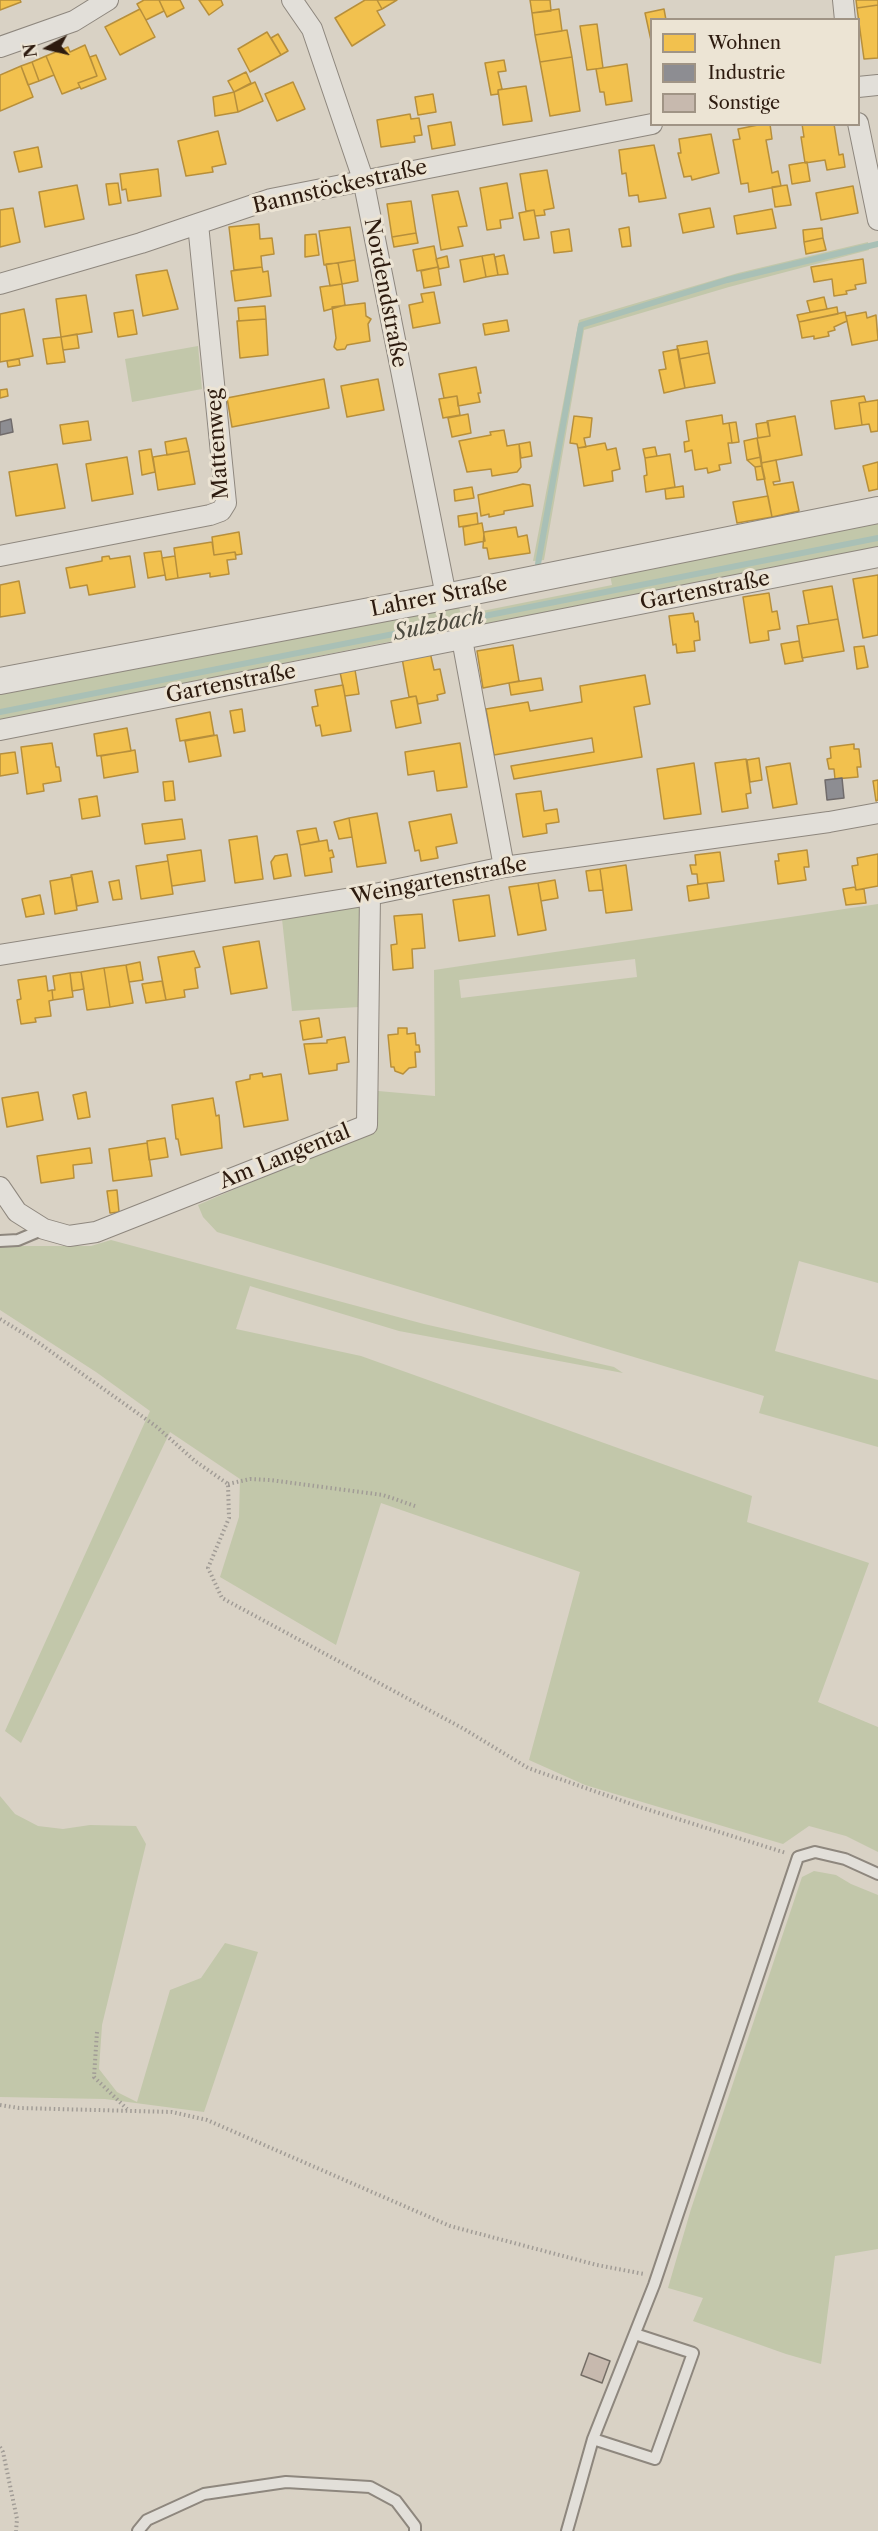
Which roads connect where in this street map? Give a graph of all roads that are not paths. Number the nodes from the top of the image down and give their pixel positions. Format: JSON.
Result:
{"nodes":[{"id":1,"x":108,"y":0,"type":"edge"},
{"id":2,"x":292,"y":0,"type":"edge"},
{"id":3,"x":843,"y":0,"type":"edge"},
{"id":4,"x":844,"y":18,"type":"edge"},
{"id":5,"x":0,"y":47,"type":"edge"},
{"id":6,"x":878,"y":85,"type":"edge"},
{"id":7,"x":860,"y":87,"type":"edge"},
{"id":8,"x":650,"y":124,"type":"edge"},
{"id":9,"x":859,"y":126,"type":"edge"},
{"id":10,"x":363,"y":179,"type":"junction"},
{"id":11,"x":878,"y":220,"type":"edge"},
{"id":12,"x":198,"y":224,"type":"junction"},
{"id":13,"x":0,"y":284,"type":"edge"},
{"id":14,"x":878,"y":510,"type":"edge"},
{"id":15,"x":0,"y":556,"type":"edge"},
{"id":16,"x":878,"y":557,"type":"edge"},
{"id":17,"x":446,"y":596,"type":"junction"},
{"id":18,"x":462,"y":639,"type":"junction"},
{"id":19,"x":0,"y":681,"type":"edge"},
{"id":20,"x":0,"y":730,"type":"edge"},
{"id":21,"x":878,"y":813,"type":"edge"},
{"id":22,"x":504,"y":867,"type":"junction"},
{"id":23,"x":370,"y":895,"type":"junction"},
{"id":24,"x":0,"y":955,"type":"edge"},
{"id":25,"x":0,"y":1187,"type":"edge"},
{"id":26,"x":44,"y":1229,"type":"junction"},
{"id":27,"x":0,"y":1241,"type":"edge"},
{"id":28,"x":878,"y":1874,"type":"edge"},
{"id":29,"x":635,"y":2334,"type":"junction"},
{"id":30,"x":593,"y":2439,"type":"junction"},
{"id":31,"x":138,"y":2531,"type":"edge"},
{"id":32,"x":415,"y":2531,"type":"edge"},
{"id":33,"x":567,"y":2531,"type":"edge"}],
"edges":[{"from":1,"to":5,"type":"street"},
{"from":2,"to":10,"type":"street","name":"Nordendstraße"},
{"from":3,"to":4,"type":"street"},
{"from":6,"to":7,"type":"street"},
{"from":8,"to":10,"type":"street","name":"Bannstöckestraße"},
{"from":9,"to":11,"type":"street"},
{"from":10,"to":12,"type":"street","name":"Bannstöckestraße"},
{"from":10,"to":17,"type":"street","name":"Nordendstraße"},
{"from":12,"to":13,"type":"street","name":"Bannstöckestraße"},
{"from":12,"to":15,"type":"street","name":"Mattenweg"},
{"from":14,"to":17,"type":"street","name":"Lahrer Straße"},
{"from":16,"to":18,"type":"street","name":"Gartenstraße"},
{"from":17,"to":19,"type":"street","name":"Lahrer Straße"},
{"from":18,"to":20,"type":"street","name":"Gartenstraße"},
{"from":18,"to":22,"type":"street"},
{"from":21,"to":22,"type":"street","name":"Weingartenstraße"},
{"from":22,"to":23,"type":"street","name":"Weingartenstraße"},
{"from":23,"to":24,"type":"street","name":"Weingartenstraße"},
{"from":23,"to":26,"type":"street","name":"Am Langental"},
{"from":25,"to":26,"type":"street","name":"Am Langental"},
{"from":26,"to":27,"type":"lane"},
{"from":28,"to":29,"type":"lane"},
{"from":29,"to":30,"type":"lane"},
{"from":29,"to":30,"type":"lane"},
{"from":30,"to":33,"type":"lane"},
{"from":31,"to":32,"type":"lane"}]}
